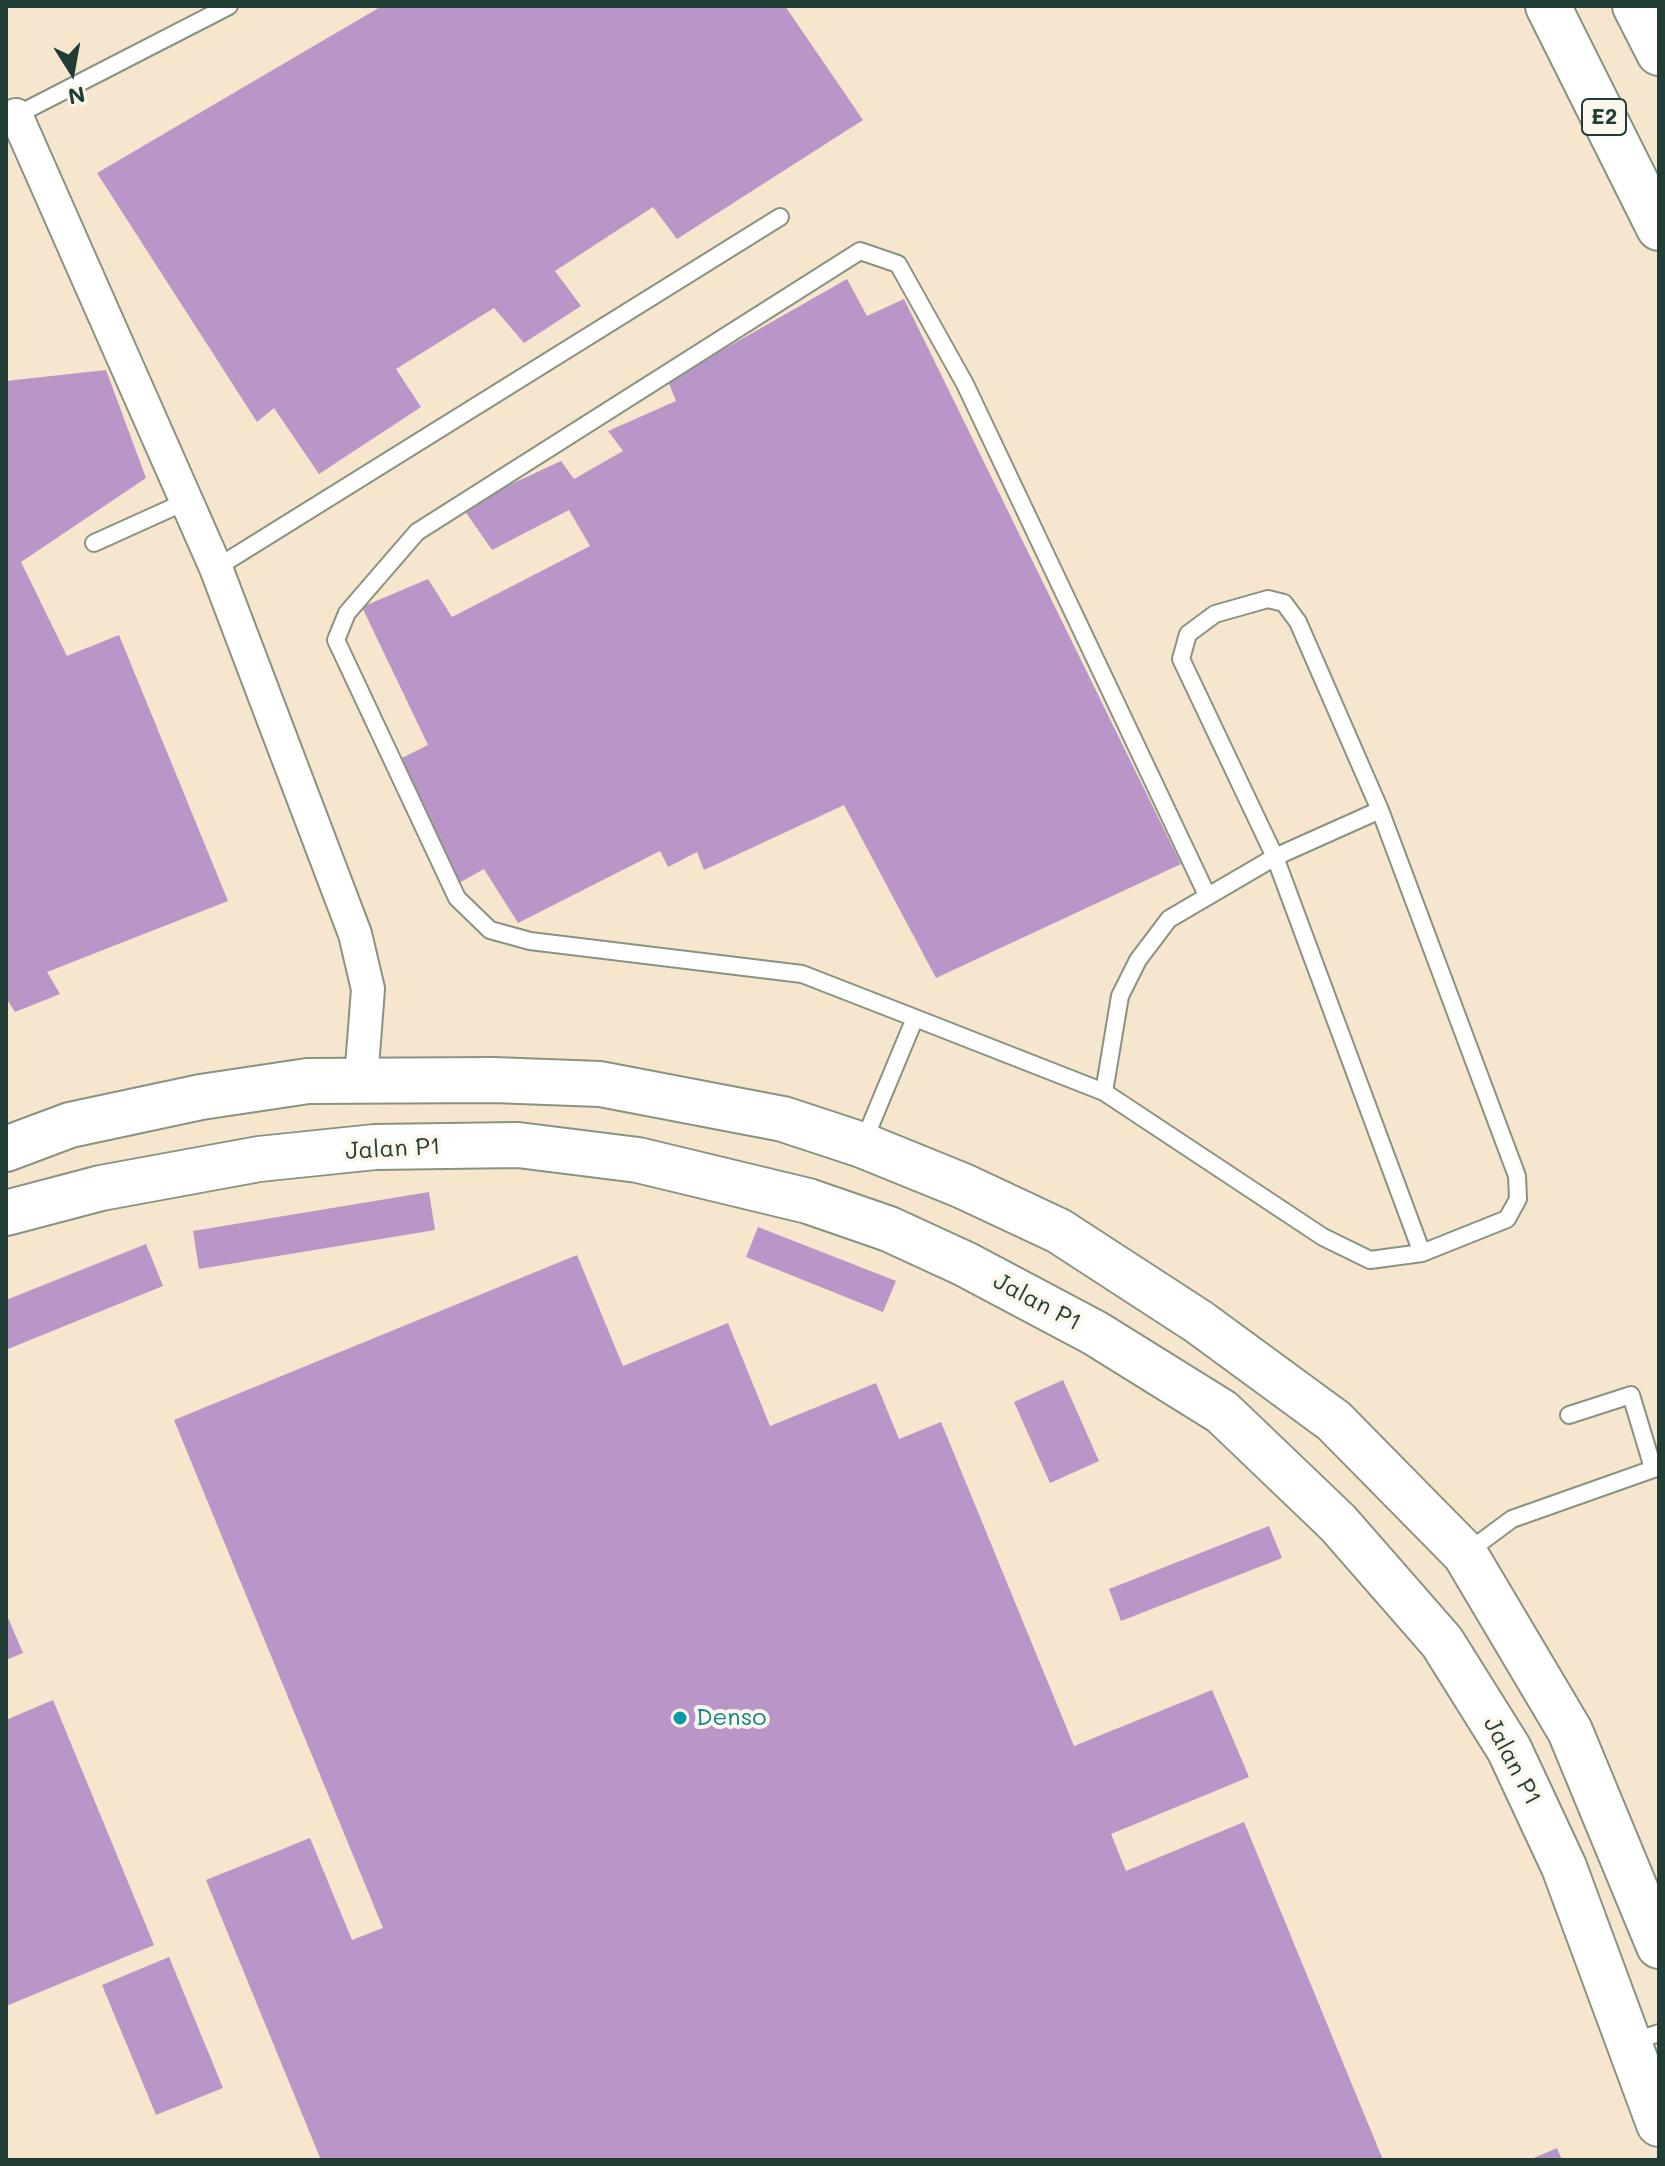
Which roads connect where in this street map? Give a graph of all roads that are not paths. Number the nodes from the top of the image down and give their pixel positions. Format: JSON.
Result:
{"nodes":[{"id":1,"x":229,"y":6,"type":"edge"},
{"id":2,"x":1548,"y":6,"type":"edge"},
{"id":3,"x":1635,"y":6,"type":"edge"},
{"id":4,"x":1659,"y":53,"type":"edge"},
{"id":5,"x":11,"y":118,"type":"edge"},
{"id":6,"x":780,"y":217,"type":"dead end"},
{"id":7,"x":1659,"y":228,"type":"edge"},
{"id":8,"x":187,"y":501,"type":"junction"},
{"id":9,"x":94,"y":543,"type":"dead end"},
{"id":10,"x":216,"y":568,"type":"junction"},
{"id":11,"x":1380,"y":810,"type":"junction"},
{"id":12,"x":1275,"y":857,"type":"junction"},
{"id":13,"x":1207,"y":895,"type":"junction"},
{"id":14,"x":915,"y":1018,"type":"junction"},
{"id":15,"x":361,"y":1080,"type":"junction"},
{"id":16,"x":1104,"y":1092,"type":"junction"},
{"id":17,"x":862,"y":1145,"type":"junction"},
{"id":18,"x":6,"y":1149,"type":"edge"},
{"id":19,"x":6,"y":1213,"type":"edge"},
{"id":20,"x":1422,"y":1253,"type":"junction"},
{"id":21,"x":1569,"y":1415,"type":"dead end"},
{"id":22,"x":1656,"y":1468,"type":"edge"},
{"id":23,"x":1465,"y":1554,"type":"junction"},
{"id":24,"x":1659,"y":1946,"type":"edge"},
{"id":25,"x":1645,"y":2038,"type":"edge"},
{"id":26,"x":1659,"y":2124,"type":"edge"}],
"edges":[{"from":1,"to":5,"type":"lane"},
{"from":2,"to":7,"type":"main road","number":"E2"},
{"from":3,"to":4,"type":"main road"},
{"from":5,"to":8,"type":"street"},
{"from":6,"to":10,"type":"lane"},
{"from":8,"to":9,"type":"lane"},
{"from":8,"to":10,"type":"street"},
{"from":10,"to":15,"type":"street"},
{"from":11,"to":12,"type":"lane"},
{"from":11,"to":12,"type":"lane"},
{"from":11,"to":20,"type":"lane"},
{"from":12,"to":13,"type":"lane"},
{"from":12,"to":20,"type":"lane"},
{"from":13,"to":14,"type":"lane"},
{"from":13,"to":16,"type":"lane"},
{"from":14,"to":16,"type":"lane"},
{"from":14,"to":17,"type":"lane"},
{"from":15,"to":17,"type":"main road"},
{"from":15,"to":18,"type":"main road"},
{"from":16,"to":20,"type":"lane"},
{"from":17,"to":23,"type":"main road"},
{"from":19,"to":25,"type":"main road","name":"Jalan P1"},
{"from":21,"to":22,"type":"lane"},
{"from":22,"to":23,"type":"lane"},
{"from":23,"to":24,"type":"main road"},
{"from":25,"to":26,"type":"main road","name":"Jalan P1"}]}
